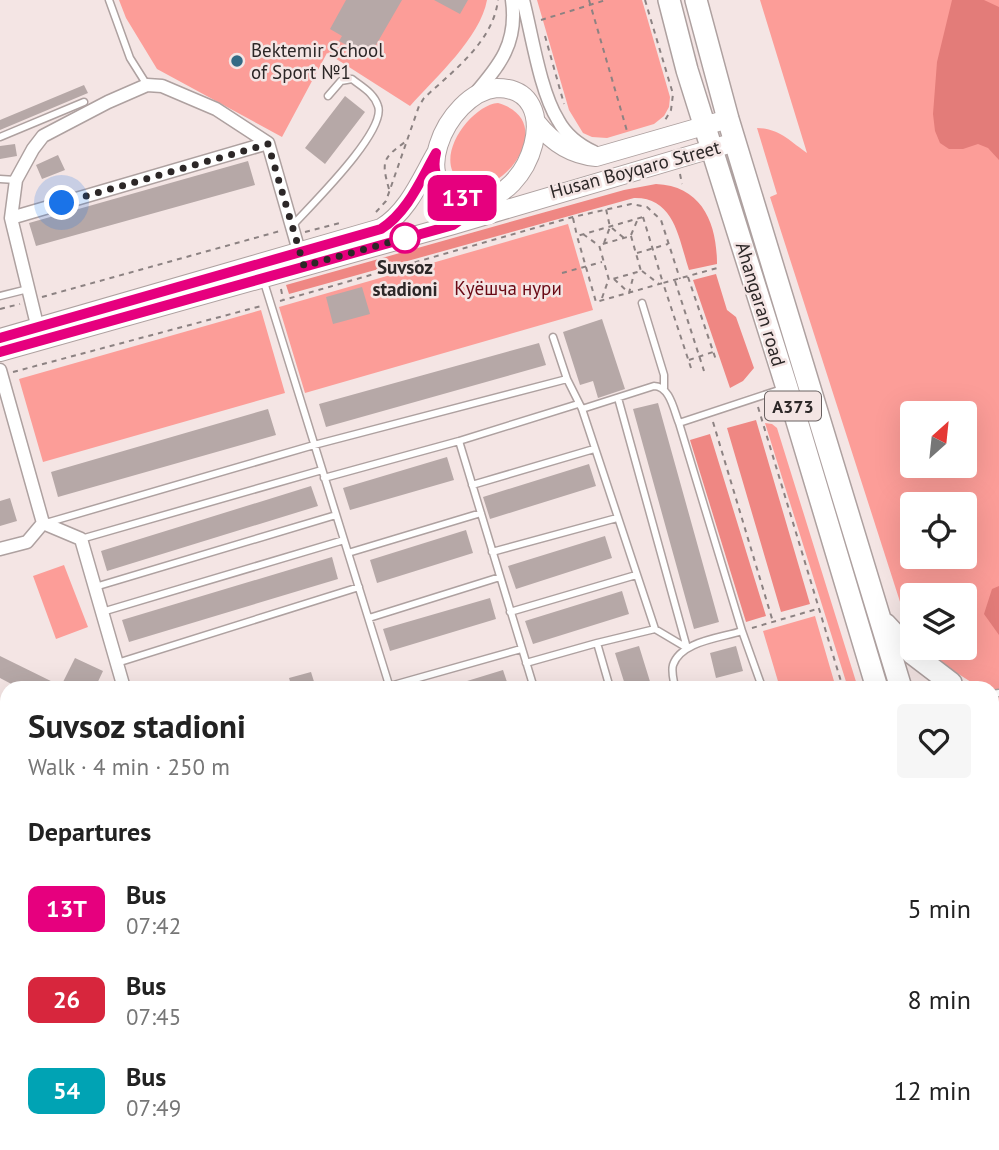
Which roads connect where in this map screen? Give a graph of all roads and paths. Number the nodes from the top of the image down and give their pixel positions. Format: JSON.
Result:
{"nodes":[{"id":1,"x":109,"y":0,"type":"edge"},
{"id":2,"x":512,"y":0,"type":"edge"},
{"id":3,"x":523,"y":0,"type":"edge"},
{"id":4,"x":589,"y":0,"type":"edge"},
{"id":5,"x":606,"y":0,"type":"edge"},
{"id":6,"x":645,"y":0,"type":"edge"},
{"id":7,"x":669,"y":0,"type":"edge"},
{"id":8,"x":696,"y":0,"type":"edge"},
{"id":9,"x":590,"y":5,"type":"junction"},
{"id":10,"x":540,"y":20,"type":"dead end"},
{"id":11,"x":544,"y":32,"type":"dead end"},
{"id":12,"x":544,"y":83,"type":"junction"},
{"id":13,"x":147,"y":85,"type":"junction"},
{"id":14,"x":328,"y":96,"type":"dead end"},
{"id":15,"x":472,"y":97,"type":"junction"},
{"id":16,"x":84,"y":102,"type":"dead end"},
{"id":17,"x":565,"y":106,"type":"dead end"},
{"id":18,"x":728,"y":119,"type":"junction"},
{"id":19,"x":537,"y":123,"type":"junction"},
{"id":20,"x":660,"y":124,"type":"dead end"},
{"id":21,"x":705,"y":126,"type":"junction"},
{"id":22,"x":628,"y":136,"type":"dead end"},
{"id":23,"x":0,"y":137,"type":"edge"},
{"id":24,"x":406,"y":141,"type":"dead end"},
{"id":25,"x":735,"y":142,"type":"junction"},
{"id":26,"x":268,"y":144,"type":"junction"},
{"id":27,"x":712,"y":149,"type":"junction"},
{"id":28,"x":436,"y":153,"type":"junction"},
{"id":29,"x":606,"y":156,"type":"junction"},
{"id":30,"x":0,"y":179,"type":"edge"},
{"id":31,"x":16,"y":180,"type":"junction"},
{"id":32,"x":390,"y":191,"type":"dead end"},
{"id":33,"x":564,"y":191,"type":"junction"},
{"id":34,"x":493,"y":197,"type":"junction"},
{"id":35,"x":606,"y":209,"type":"junction"},
{"id":36,"x":573,"y":217,"type":"junction"},
{"id":37,"x":11,"y":218,"type":"junction"},
{"id":38,"x":638,"y":219,"type":"junction"},
{"id":39,"x":453,"y":225,"type":"junction"},
{"id":40,"x":292,"y":226,"type":"junction"},
{"id":41,"x":610,"y":227,"type":"junction"},
{"id":42,"x":583,"y":234,"type":"junction"},
{"id":43,"x":577,"y":236,"type":"junction"},
{"id":44,"x":631,"y":236,"type":"junction"},
{"id":45,"x":625,"y":238,"type":"junction"},
{"id":46,"x":670,"y":243,"type":"junction"},
{"id":47,"x":604,"y":244,"type":"junction"},
{"id":48,"x":599,"y":246,"type":"junction"},
{"id":49,"x":652,"y":248,"type":"junction"},
{"id":50,"x":636,"y":253,"type":"junction"},
{"id":51,"x":301,"y":259,"type":"junction"},
{"id":52,"x":603,"y":262,"type":"junction"},
{"id":53,"x":586,"y":266,"type":"junction"},
{"id":54,"x":720,"y":267,"type":"dead end"},
{"id":55,"x":260,"y":271,"type":"junction"},
{"id":56,"x":641,"y":271,"type":"junction"},
{"id":57,"x":634,"y":272,"type":"junction"},
{"id":58,"x":562,"y":273,"type":"dead end"},
{"id":59,"x":688,"y":276,"type":"junction"},
{"id":60,"x":613,"y":278,"type":"junction"},
{"id":61,"x":680,"y":279,"type":"junction"},
{"id":62,"x":609,"y":280,"type":"junction"},
{"id":63,"x":674,"y":280,"type":"junction"},
{"id":64,"x":663,"y":283,"type":"junction"},
{"id":65,"x":659,"y":284,"type":"junction"},
{"id":66,"x":28,"y":289,"type":"junction"},
{"id":67,"x":629,"y":293,"type":"junction"},
{"id":68,"x":0,"y":296,"type":"edge"},
{"id":69,"x":601,"y":300,"type":"junction"},
{"id":70,"x":271,"y":303,"type":"junction"},
{"id":71,"x":642,"y":303,"type":"dead end"},
{"id":72,"x":39,"y":334,"type":"junction"},
{"id":73,"x":553,"y":337,"type":"dead end"},
{"id":74,"x":0,"y":338,"type":"edge"},
{"id":75,"x":0,"y":352,"type":"edge"},
{"id":76,"x":713,"y":352,"type":"junction"},
{"id":77,"x":699,"y":356,"type":"junction"},
{"id":78,"x":688,"y":360,"type":"junction"},
{"id":79,"x":716,"y":360,"type":"dead end"},
{"id":80,"x":691,"y":368,"type":"dead end"},
{"id":81,"x":704,"y":371,"type":"dead end"},
{"id":82,"x":1,"y":373,"type":"edge"},
{"id":83,"x":567,"y":379,"type":"junction"},
{"id":84,"x":664,"y":388,"type":"junction"},
{"id":85,"x":787,"y":388,"type":"junction"},
{"id":86,"x":618,"y":398,"type":"junction"},
{"id":87,"x":756,"y":398,"type":"junction"},
{"id":88,"x":580,"y":407,"type":"junction"},
{"id":89,"x":710,"y":413,"type":"junction"},
{"id":90,"x":679,"y":424,"type":"junction"},
{"id":91,"x":459,"y":441,"type":"junction"},
{"id":92,"x":314,"y":445,"type":"junction"},
{"id":93,"x":594,"y":449,"type":"junction"},
{"id":94,"x":322,"y":470,"type":"junction"},
{"id":95,"x":324,"y":478,"type":"junction"},
{"id":96,"x":472,"y":485,"type":"junction"},
{"id":97,"x":481,"y":513,"type":"junction"},
{"id":98,"x":336,"y":515,"type":"junction"},
{"id":99,"x":617,"y":518,"type":"junction"},
{"id":100,"x":43,"y":523,"type":"junction"},
{"id":101,"x":81,"y":539,"type":"junction"},
{"id":102,"x":344,"y":540,"type":"junction"},
{"id":103,"x":0,"y":549,"type":"edge"},
{"id":104,"x":492,"y":552,"type":"junction"},
{"id":105,"x":348,"y":553,"type":"junction"},
{"id":106,"x":636,"y":575,"type":"junction"},
{"id":107,"x":500,"y":577,"type":"junction"},
{"id":108,"x":95,"y":587,"type":"junction"},
{"id":109,"x":359,"y":587,"type":"junction"},
{"id":110,"x":818,"y":609,"type":"junction"},
{"id":111,"x":102,"y":612,"type":"junction"},
{"id":112,"x":510,"y":612,"type":"junction"},
{"id":113,"x":879,"y":617,"type":"junction"},
{"id":114,"x":369,"y":618,"type":"junction"},
{"id":115,"x":773,"y":622,"type":"junction"},
{"id":116,"x":655,"y":629,"type":"junction"},
{"id":117,"x":742,"y":631,"type":"junction"},
{"id":118,"x":597,"y":643,"type":"junction"},
{"id":119,"x":687,"y":648,"type":"junction"},
{"id":120,"x":521,"y":649,"type":"junction"},
{"id":121,"x":117,"y":663,"type":"junction"},
{"id":122,"x":526,"y":663,"type":"junction"},
{"id":123,"x":122,"y":681,"type":"edge"},
{"id":124,"x":388,"y":681,"type":"edge"},
{"id":125,"x":411,"y":681,"type":"edge"},
{"id":126,"x":532,"y":681,"type":"edge"},
{"id":127,"x":608,"y":681,"type":"edge"},
{"id":128,"x":674,"y":681,"type":"edge"},
{"id":129,"x":760,"y":681,"type":"edge"},
{"id":130,"x":842,"y":681,"type":"edge"},
{"id":131,"x":875,"y":681,"type":"edge"},
{"id":132,"x":899,"y":681,"type":"edge"},
{"id":133,"x":947,"y":681,"type":"edge"}],
"edges":[{"from":1,"to":13,"type":"lane"},
{"from":2,"to":15,"type":"street"},
{"from":3,"to":12,"type":"street"},
{"from":4,"to":9,"type":"path"},
{"from":5,"to":9,"type":"path"},
{"from":6,"to":20,"type":"path"},
{"from":7,"to":21,"type":"highway","name":"Ahangaran road","number":"A373"},
{"from":8,"to":18,"type":"highway","name":"Ahangaran road","number":"A373"},
{"from":9,"to":10,"type":"path"},
{"from":9,"to":22,"type":"path"},
{"from":11,"to":17,"type":"path"},
{"from":12,"to":19,"type":"street"},
{"from":12,"to":29,"type":"street"},
{"from":13,"to":26,"type":"street"},
{"from":13,"to":31,"type":"street"},
{"from":14,"to":40,"type":"lane"},
{"from":15,"to":19,"type":"main road","name":"Husan Boyqaro Street"},
{"from":15,"to":28,"type":"main road"},
{"from":16,"to":23,"type":"lane"},
{"from":18,"to":21,"type":"main road","name":"Husan Boyqaro Street"},
{"from":18,"to":25,"type":"highway","name":"Ahangaran road","number":"A373"},
{"from":19,"to":29,"type":"main road","name":"Husan Boyqaro Street"},
{"from":19,"to":34,"type":"main road","name":"Husan Boyqaro Street"},
{"from":21,"to":27,"type":"highway","name":"Ahangaran road","number":"A373"},
{"from":21,"to":29,"type":"main road","name":"Husan Boyqaro Street"},
{"from":24,"to":32,"type":"path"},
{"from":25,"to":27,"type":"main road","name":"Husan Boyqaro Street"},
{"from":25,"to":113,"type":"highway","name":"Ahangaran road","number":"A373"},
{"from":26,"to":37,"type":"street"},
{"from":26,"to":40,"type":"street"},
{"from":27,"to":33,"type":"main road","name":"Husan Boyqaro Street"},
{"from":27,"to":85,"type":"highway","name":"Ahangaran road","number":"A373"},
{"from":28,"to":34,"type":"main road","name":"Husan Boyqaro Street"},
{"from":28,"to":51,"type":"main road"},
{"from":30,"to":31,"type":"lane"},
{"from":31,"to":37,"type":"street"},
{"from":33,"to":34,"type":"main road","name":"Husan Boyqaro Street"},
{"from":33,"to":39,"type":"main road","name":"Husan Boyqaro Street"},
{"from":34,"to":39,"type":"main road","name":"Husan Boyqaro Street"},
{"from":35,"to":36,"type":"path"},
{"from":35,"to":41,"type":"path"},
{"from":35,"to":46,"type":"path"},
{"from":36,"to":43,"type":"path"},
{"from":36,"to":70,"type":"path"},
{"from":37,"to":66,"type":"street"},
{"from":38,"to":41,"type":"path"},
{"from":38,"to":44,"type":"path"},
{"from":38,"to":49,"type":"path"},
{"from":39,"to":51,"type":"main road","name":"Husan Boyqaro Street"},
{"from":40,"to":51,"type":"street"},
{"from":41,"to":42,"type":"path"},
{"from":41,"to":45,"type":"path"},
{"from":41,"to":47,"type":"path"},
{"from":42,"to":43,"type":"path"},
{"from":42,"to":48,"type":"path"},
{"from":43,"to":53,"type":"path"},
{"from":44,"to":45,"type":"path"},
{"from":44,"to":50,"type":"path"},
{"from":45,"to":47,"type":"path"},
{"from":46,"to":49,"type":"path"},
{"from":46,"to":61,"type":"path"},
{"from":47,"to":48,"type":"path"},
{"from":48,"to":52,"type":"path"},
{"from":49,"to":50,"type":"path"},
{"from":49,"to":64,"type":"path"},
{"from":50,"to":56,"type":"path"},
{"from":51,"to":55,"type":"main road","name":"Husan Boyqaro Street"},
{"from":52,"to":53,"type":"path"},
{"from":52,"to":62,"type":"path"},
{"from":53,"to":58,"type":"path"},
{"from":53,"to":69,"type":"path"},
{"from":54,"to":59,"type":"path"},
{"from":55,"to":70,"type":"lane"},
{"from":55,"to":72,"type":"main road","name":"Husan Boyqaro Street"},
{"from":56,"to":57,"type":"path"},
{"from":56,"to":65,"type":"path"},
{"from":57,"to":60,"type":"path"},
{"from":57,"to":67,"type":"path"},
{"from":59,"to":61,"type":"path"},
{"from":59,"to":76,"type":"path"},
{"from":60,"to":62,"type":"path"},
{"from":60,"to":67,"type":"path"},
{"from":61,"to":63,"type":"path"},
{"from":62,"to":69,"type":"path"},
{"from":63,"to":64,"type":"path"},
{"from":63,"to":77,"type":"path"},
{"from":64,"to":65,"type":"path"},
{"from":64,"to":78,"type":"path"},
{"from":65,"to":67,"type":"path"},
{"from":66,"to":68,"type":"lane"},
{"from":66,"to":72,"type":"street"},
{"from":67,"to":69,"type":"path"},
{"from":70,"to":82,"type":"path"},
{"from":70,"to":92,"type":"lane"},
{"from":71,"to":84,"type":"lane"},
{"from":72,"to":74,"type":"main road","name":"Husan Boyqaro Street"},
{"from":72,"to":75,"type":"main road","name":"Husan Boyqaro Street"},
{"from":73,"to":83,"type":"lane"},
{"from":76,"to":77,"type":"path"},
{"from":76,"to":79,"type":"path"},
{"from":77,"to":78,"type":"path"},
{"from":77,"to":81,"type":"path"},
{"from":78,"to":80,"type":"path"},
{"from":82,"to":100,"type":"street"},
{"from":83,"to":88,"type":"lane"},
{"from":83,"to":92,"type":"lane"},
{"from":84,"to":86,"type":"lane"},
{"from":84,"to":90,"type":"lane"},
{"from":85,"to":87,"type":"lane"},
{"from":85,"to":131,"type":"highway","name":"Ahangaran road","number":"A373"},
{"from":86,"to":88,"type":"lane"},
{"from":86,"to":119,"type":"lane"},
{"from":87,"to":89,"type":"lane"},
{"from":87,"to":110,"type":"path"},
{"from":88,"to":91,"type":"lane"},
{"from":88,"to":93,"type":"lane"},
{"from":89,"to":90,"type":"lane"},
{"from":89,"to":115,"type":"path"},
{"from":90,"to":117,"type":"lane"},
{"from":91,"to":95,"type":"lane"},
{"from":91,"to":96,"type":"lane"},
{"from":92,"to":94,"type":"lane"},
{"from":92,"to":100,"type":"lane"},
{"from":93,"to":96,"type":"lane"},
{"from":93,"to":99,"type":"lane"},
{"from":94,"to":95,"type":"lane"},
{"from":94,"to":101,"type":"lane"},
{"from":95,"to":98,"type":"lane"},
{"from":96,"to":97,"type":"lane"},
{"from":97,"to":104,"type":"lane"},
{"from":97,"to":105,"type":"lane"},
{"from":98,"to":102,"type":"lane"},
{"from":98,"to":108,"type":"lane"},
{"from":99,"to":104,"type":"lane"},
{"from":99,"to":106,"type":"lane"},
{"from":100,"to":101,"type":"street"},
{"from":100,"to":103,"type":"street"},
{"from":101,"to":108,"type":"street"},
{"from":102,"to":105,"type":"lane"},
{"from":102,"to":111,"type":"lane"},
{"from":104,"to":107,"type":"lane"},
{"from":105,"to":109,"type":"lane"},
{"from":106,"to":112,"type":"lane"},
{"from":106,"to":116,"type":"lane"},
{"from":107,"to":112,"type":"lane"},
{"from":107,"to":114,"type":"lane"},
{"from":108,"to":111,"type":"street"},
{"from":109,"to":114,"type":"lane"},
{"from":109,"to":121,"type":"lane"},
{"from":110,"to":115,"type":"path"},
{"from":110,"to":130,"type":"path"},
{"from":111,"to":121,"type":"street"},
{"from":112,"to":120,"type":"lane"},
{"from":113,"to":132,"type":"highway","name":"Ahangaran road","number":"A373"},
{"from":113,"to":133,"type":"highway"},
{"from":114,"to":124,"type":"lane"},
{"from":115,"to":117,"type":"path"},
{"from":116,"to":118,"type":"lane"},
{"from":116,"to":119,"type":"lane"},
{"from":117,"to":119,"type":"lane"},
{"from":117,"to":129,"type":"lane"},
{"from":118,"to":122,"type":"lane"},
{"from":118,"to":127,"type":"lane"},
{"from":119,"to":128,"type":"lane"},
{"from":120,"to":122,"type":"lane"},
{"from":120,"to":125,"type":"lane"},
{"from":121,"to":123,"type":"street"},
{"from":122,"to":126,"type":"lane"}]}
